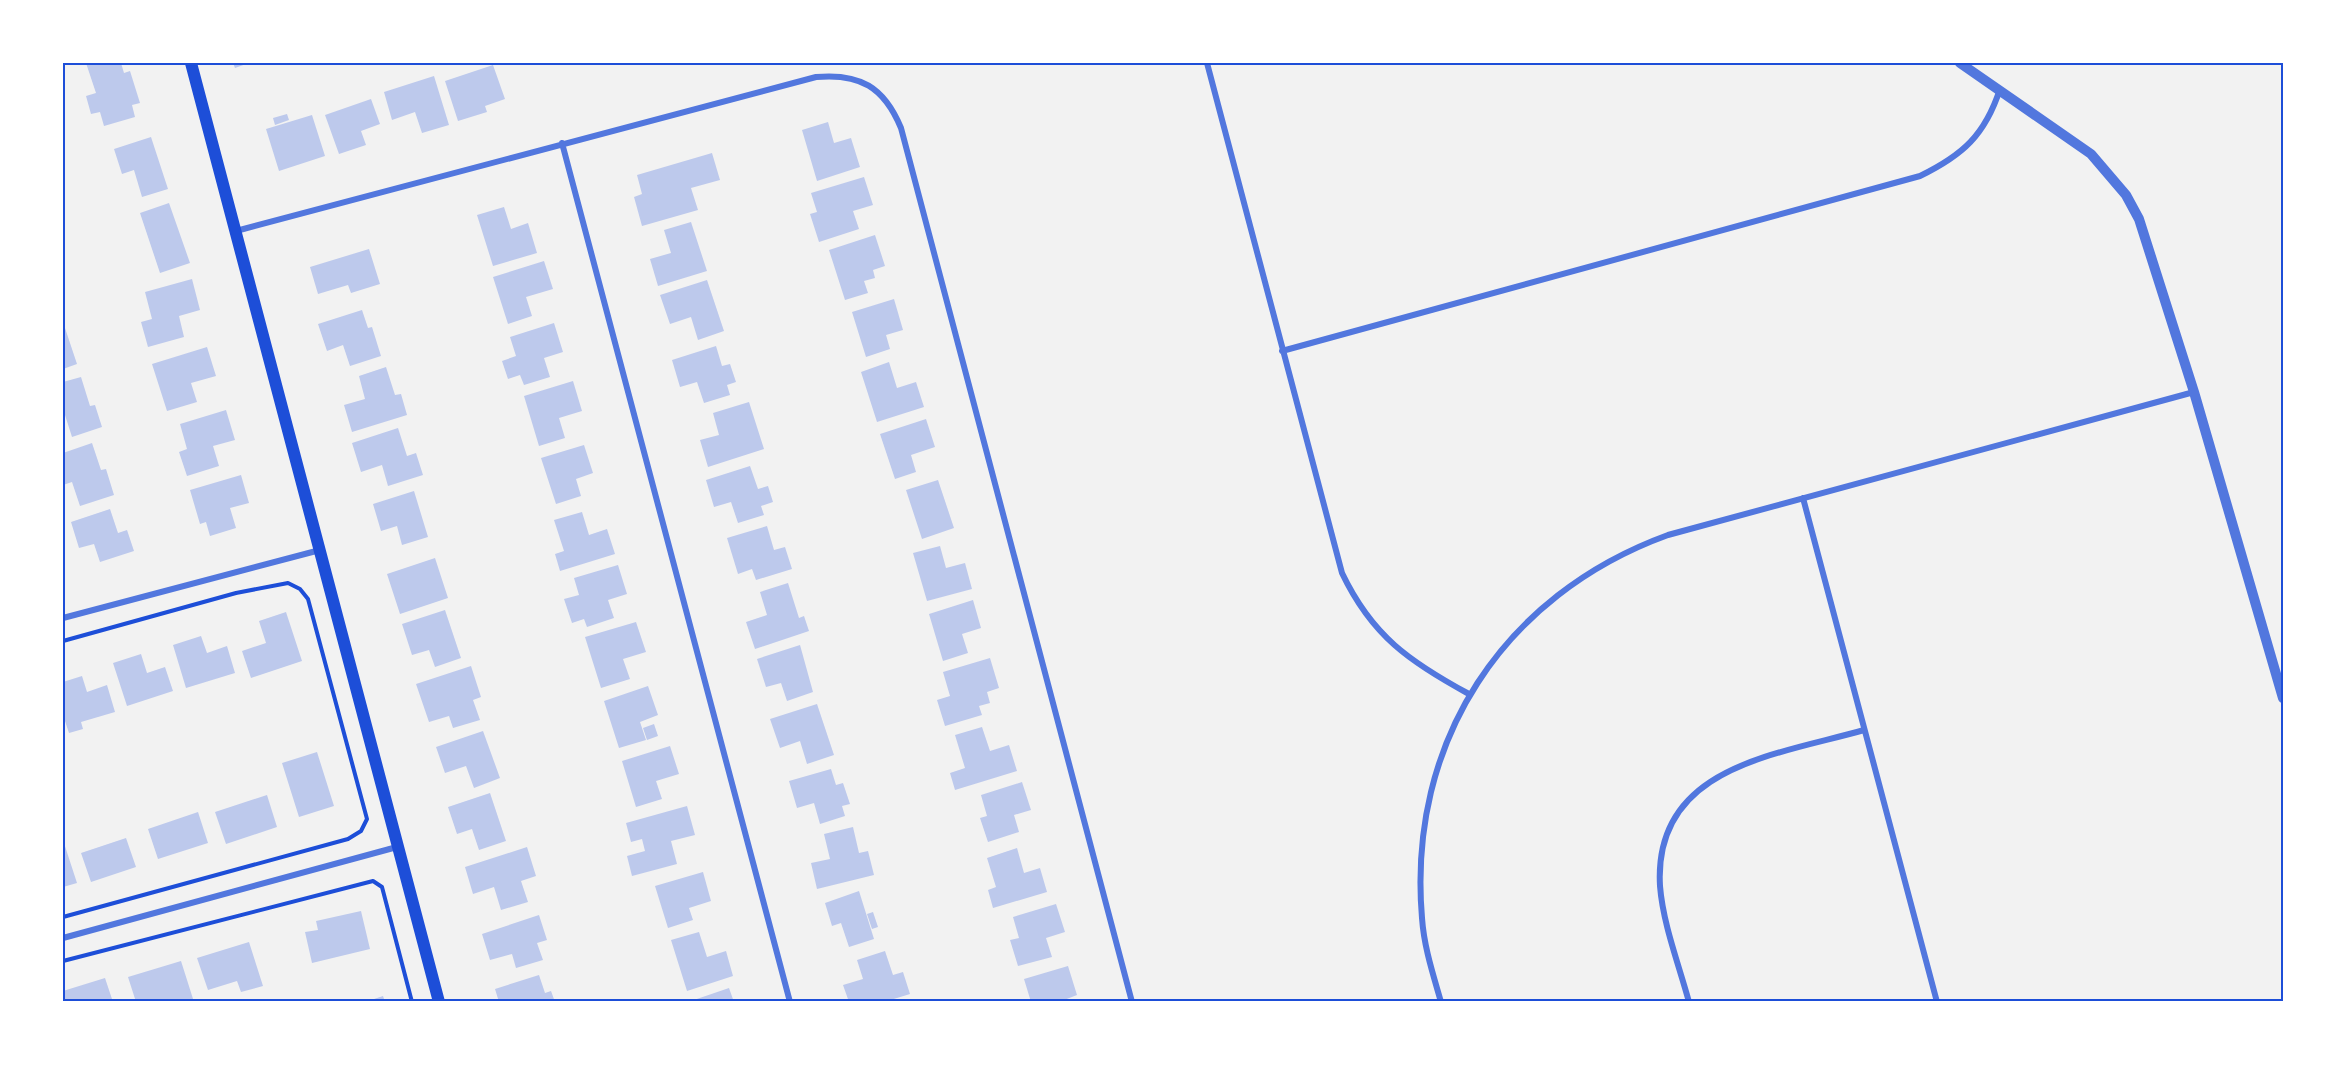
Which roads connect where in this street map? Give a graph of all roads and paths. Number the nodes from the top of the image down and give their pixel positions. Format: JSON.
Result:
{"nodes":[{"id":1,"x":191,"y":63,"type":"edge"},
{"id":2,"x":1207,"y":63,"type":"edge"},
{"id":3,"x":1960,"y":63,"type":"edge"},
{"id":4,"x":2000,"y":89,"type":"junction"},
{"id":5,"x":562,"y":143,"type":"junction"},
{"id":6,"x":236,"y":231,"type":"junction"},
{"id":7,"x":1282,"y":351,"type":"junction"},
{"id":8,"x":2194,"y":392,"type":"junction"},
{"id":9,"x":1803,"y":498,"type":"junction"},
{"id":10,"x":320,"y":550,"type":"junction"},
{"id":11,"x":63,"y":618,"type":"edge"},
{"id":12,"x":63,"y":641,"type":"edge"},
{"id":13,"x":1469,"y":694,"type":"junction"},
{"id":14,"x":2283,"y":698,"type":"edge"},
{"id":15,"x":1864,"y":730,"type":"junction"},
{"id":16,"x":398,"y":847,"type":"junction"},
{"id":17,"x":63,"y":917,"type":"edge"},
{"id":18,"x":63,"y":938,"type":"edge"},
{"id":19,"x":63,"y":961,"type":"edge"},
{"id":20,"x":412,"y":1002,"type":"edge"},
{"id":21,"x":439,"y":1002,"type":"edge"},
{"id":22,"x":790,"y":1002,"type":"edge"},
{"id":23,"x":1132,"y":1002,"type":"edge"},
{"id":24,"x":1441,"y":1002,"type":"edge"},
{"id":25,"x":1689,"y":1002,"type":"edge"},
{"id":26,"x":1937,"y":1002,"type":"edge"}],
"edges":[{"from":1,"to":6,"type":"main road"},
{"from":2,"to":7,"type":"street"},
{"from":3,"to":4,"type":"street"},
{"from":4,"to":7,"type":"street"},
{"from":4,"to":8,"type":"street"},
{"from":5,"to":6,"type":"street"},
{"from":5,"to":22,"type":"street"},
{"from":5,"to":23,"type":"street"},
{"from":6,"to":10,"type":"main road"},
{"from":7,"to":13,"type":"street"},
{"from":8,"to":9,"type":"street"},
{"from":8,"to":14,"type":"street"},
{"from":9,"to":13,"type":"street"},
{"from":9,"to":15,"type":"street"},
{"from":10,"to":11,"type":"street"},
{"from":10,"to":16,"type":"main road"},
{"from":12,"to":17,"type":"path"},
{"from":13,"to":24,"type":"street"},
{"from":15,"to":25,"type":"street"},
{"from":15,"to":26,"type":"street"},
{"from":16,"to":18,"type":"street"},
{"from":16,"to":21,"type":"main road"},
{"from":19,"to":20,"type":"path"}]}
